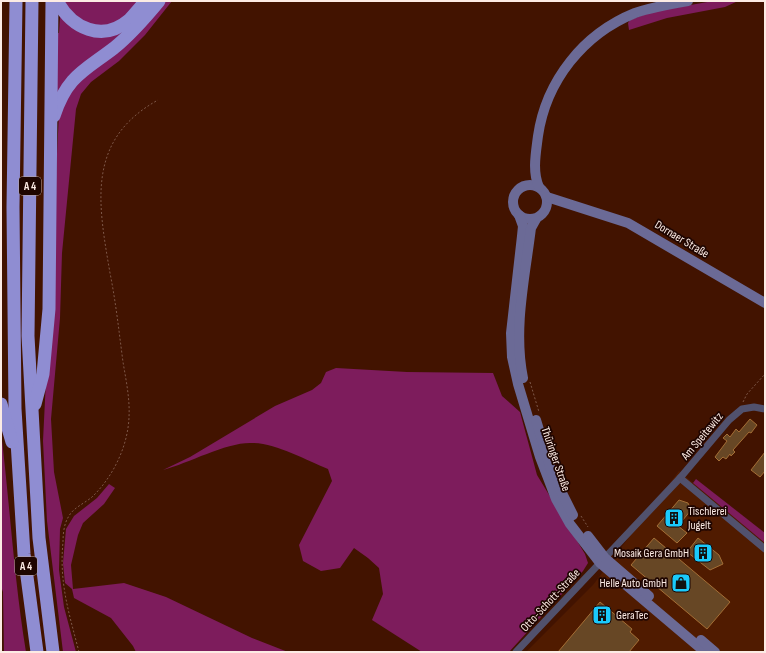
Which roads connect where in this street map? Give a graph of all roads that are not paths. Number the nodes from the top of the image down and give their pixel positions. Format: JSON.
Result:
{"nodes":[{"id":1,"x":16,"y":1,"type":"edge"},
{"id":2,"x":32,"y":1,"type":"edge"},
{"id":3,"x":52,"y":1,"type":"edge"},
{"id":4,"x":57,"y":1,"type":"edge"},
{"id":5,"x":146,"y":1,"type":"edge"},
{"id":6,"x":159,"y":1,"type":"edge"},
{"id":7,"x":688,"y":1,"type":"edge"},
{"id":8,"x":51,"y":125,"type":"junction"},
{"id":9,"x":536,"y":155,"type":"junction"},
{"id":10,"x":525,"y":186,"type":"junction"},
{"id":11,"x":539,"y":187,"type":"junction"},
{"id":12,"x":547,"y":197,"type":"junction"},
{"id":13,"x":581,"y":208,"type":"junction"},
{"id":14,"x":545,"y":212,"type":"junction"},
{"id":15,"x":519,"y":215,"type":"junction"},
{"id":16,"x":536,"y":219,"type":"junction"},
{"id":17,"x":765,"y":303,"type":"edge"},
{"id":18,"x":1,"y":404,"type":"edge"},
{"id":19,"x":765,"y":409,"type":"edge"},
{"id":20,"x":31,"y":418,"type":"junction"},
{"id":21,"x":18,"y":459,"type":"junction"},
{"id":22,"x":680,"y":478,"type":"junction"},
{"id":23,"x":765,"y":549,"type":"edge"},
{"id":24,"x":603,"y":561,"type":"junction"},
{"id":25,"x":37,"y":652,"type":"edge"},
{"id":26,"x":53,"y":652,"type":"edge"},
{"id":27,"x":516,"y":652,"type":"edge"},
{"id":28,"x":705,"y":652,"type":"edge"},
{"id":29,"x":715,"y":652,"type":"edge"}],
"edges":[{"from":1,"to":21,"type":"highway","number":"A 4"},
{"from":2,"to":20,"type":"highway","number":"A 4"},
{"from":3,"to":8,"type":"highway"},
{"from":4,"to":5,"type":"highway"},
{"from":6,"to":8,"type":"highway"},
{"from":7,"to":9,"type":"main road"},
{"from":8,"to":20,"type":"highway"},
{"from":9,"to":10,"type":"main road"},
{"from":9,"to":11,"type":"main road"},
{"from":10,"to":11,"type":"main road"},
{"from":10,"to":15,"type":"main road"},
{"from":11,"to":12,"type":"main road"},
{"from":12,"to":13,"type":"main road","name":"Dornaer Straße"},
{"from":12,"to":14,"type":"main road"},
{"from":13,"to":14,"type":"main road","name":"Dornaer Straße"},
{"from":13,"to":17,"type":"main road","name":"Dornaer Straße"},
{"from":14,"to":16,"type":"main road"},
{"from":15,"to":16,"type":"main road"},
{"from":15,"to":24,"type":"main road","name":"Thüringer Straße"},
{"from":16,"to":24,"type":"main road","name":"Thüringer Straße"},
{"from":18,"to":21,"type":"highway"},
{"from":19,"to":22,"type":"street","name":"Am Speitewitz"},
{"from":20,"to":26,"type":"highway","number":"A 4"},
{"from":21,"to":25,"type":"highway","number":"A 4"},
{"from":22,"to":23,"type":"street"},
{"from":22,"to":24,"type":"street","name":"Am Speitewitz"},
{"from":24,"to":27,"type":"street","name":"Otto-Schott-Straße"},
{"from":24,"to":28,"type":"main road","name":"Thüringer Straße"},
{"from":24,"to":29,"type":"main road","name":"Thüringer Straße"}]}
